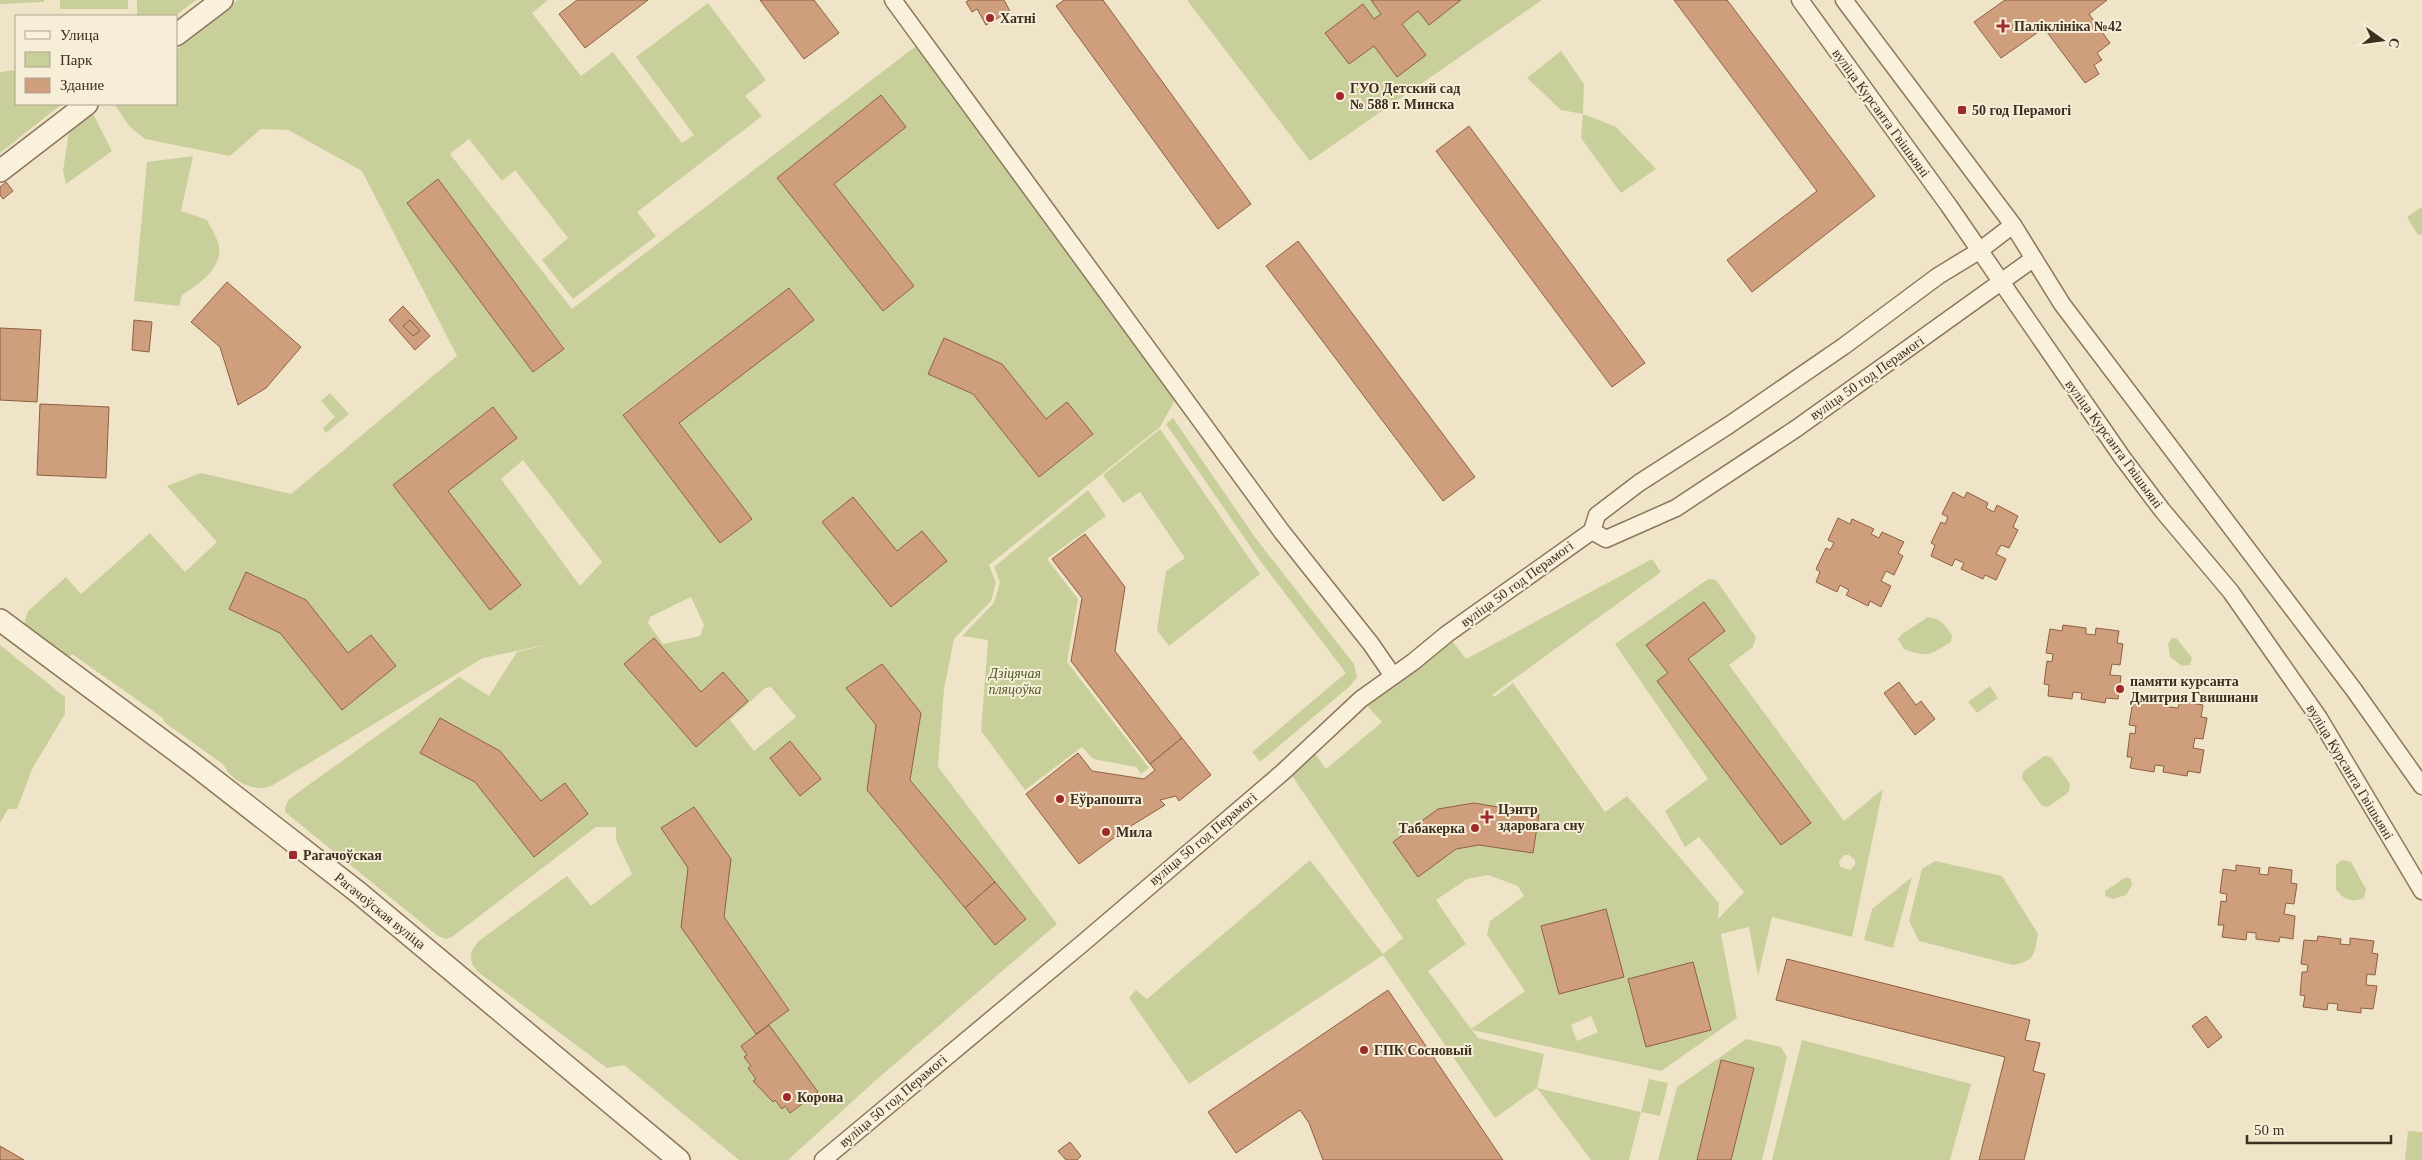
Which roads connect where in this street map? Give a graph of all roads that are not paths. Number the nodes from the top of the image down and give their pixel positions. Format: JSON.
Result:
{"nodes":[{"id":1,"x":222,"y":0,"type":"edge"},
{"id":2,"x":893,"y":0,"type":"edge"},
{"id":3,"x":1800,"y":0,"type":"edge"},
{"id":4,"x":1844,"y":0,"type":"edge"},
{"id":5,"x":178,"y":33,"type":"edge"},
{"id":6,"x":86,"y":105,"type":"edge"},
{"id":7,"x":0,"y":170,"type":"edge"},
{"id":8,"x":2013,"y":225,"type":"junction"},
{"id":9,"x":1979,"y":251,"type":"junction"},
{"id":10,"x":2033,"y":259,"type":"junction"},
{"id":11,"x":2001,"y":282,"type":"junction"},
{"id":12,"x":1592,"y":531,"type":"junction"},
{"id":13,"x":0,"y":620,"type":"edge"},
{"id":14,"x":1393,"y":676,"type":"junction"},
{"id":15,"x":2422,"y":786,"type":"edge"},
{"id":16,"x":2422,"y":891,"type":"edge"},
{"id":17,"x":679,"y":1160,"type":"edge"},
{"id":18,"x":823,"y":1160,"type":"edge"}],
"edges":[{"from":1,"to":5,"type":"street"},
{"from":2,"to":14,"type":"street"},
{"from":3,"to":9,"type":"street","name":"вуліца Курсанта Гвішыяні"},
{"from":4,"to":8,"type":"street"},
{"from":6,"to":7,"type":"street"},
{"from":8,"to":9,"type":"street","name":"вуліца 50 год Перамогі"},
{"from":8,"to":10,"type":"street"},
{"from":9,"to":11,"type":"street","name":"вуліца Курсанта Гвішыяні"},
{"from":9,"to":12,"type":"street","name":"вуліца 50 год Перамогі"},
{"from":10,"to":11,"type":"street","name":"вуліца 50 год Перамогі"},
{"from":10,"to":15,"type":"street"},
{"from":11,"to":12,"type":"street","name":"вуліца 50 год Перамогі"},
{"from":11,"to":16,"type":"street","name":"вуліца Курсанта Гвішыяні"},
{"from":12,"to":14,"type":"street","name":"вуліца 50 год Перамогі"},
{"from":13,"to":17,"type":"street","name":"Рагачоўская вуліца"},
{"from":14,"to":18,"type":"street","name":"вуліца 50 год Перамогі"}]}
